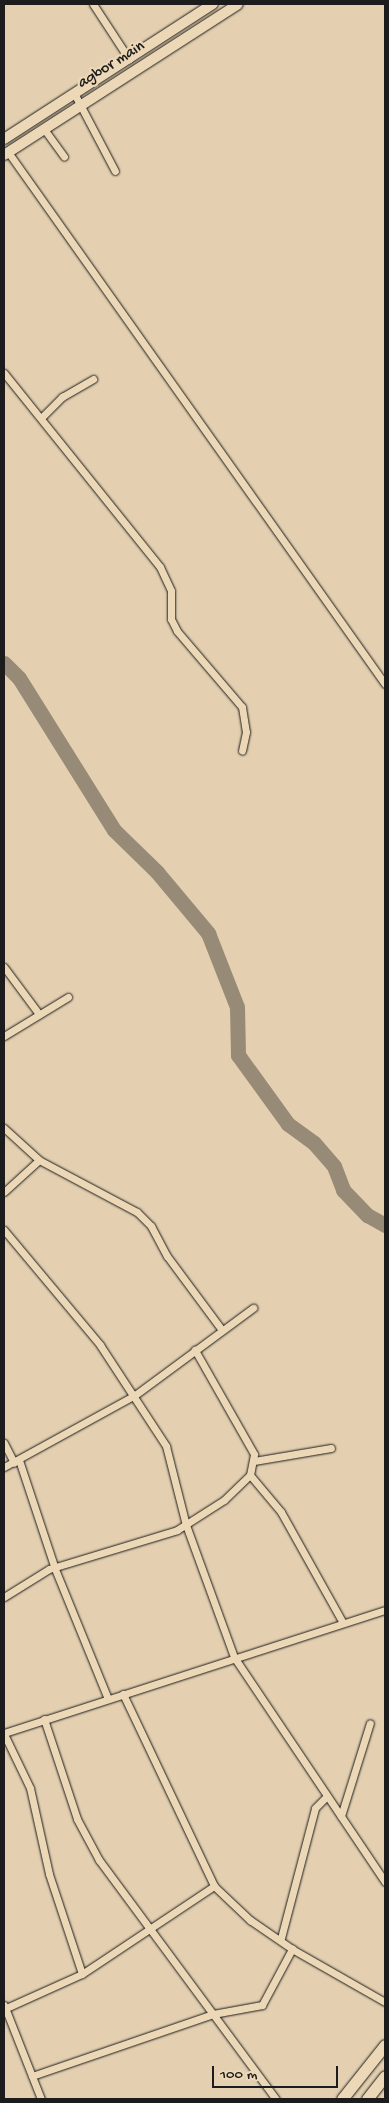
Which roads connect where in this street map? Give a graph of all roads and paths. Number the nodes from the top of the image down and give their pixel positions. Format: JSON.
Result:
{"nodes":[{"id":1,"x":93,"y":4,"type":"edge"},
{"id":2,"x":213,"y":4,"type":"edge"},
{"id":3,"x":238,"y":4,"type":"edge"},
{"id":4,"x":129,"y":60,"type":"junction"},
{"id":5,"x":74,"y":93,"type":"junction"},
{"id":6,"x":80,"y":104,"type":"junction"},
{"id":7,"x":44,"y":128,"type":"junction"},
{"id":8,"x":4,"y":139,"type":"edge"},
{"id":9,"x":6,"y":154,"type":"edge"},
{"id":10,"x":64,"y":157,"type":"dead end"},
{"id":11,"x":115,"y":171,"type":"dead end"},
{"id":12,"x":4,"y":373,"type":"edge"},
{"id":13,"x":93,"y":379,"type":"dead end"},
{"id":14,"x":41,"y":418,"type":"junction"},
{"id":15,"x":385,"y":684,"type":"edge"},
{"id":16,"x":242,"y":751,"type":"dead end"},
{"id":17,"x":4,"y":967,"type":"edge"},
{"id":18,"x":68,"y":997,"type":"dead end"},
{"id":19,"x":39,"y":1014,"type":"junction"},
{"id":20,"x":4,"y":1036,"type":"edge"},
{"id":21,"x":4,"y":1128,"type":"edge"},
{"id":22,"x":39,"y":1160,"type":"junction"},
{"id":23,"x":4,"y":1192,"type":"edge"},
{"id":24,"x":4,"y":1230,"type":"edge"},
{"id":25,"x":252,"y":1308,"type":"dead end"},
{"id":26,"x":222,"y":1330,"type":"junction"},
{"id":27,"x":195,"y":1350,"type":"junction"},
{"id":28,"x":135,"y":1395,"type":"junction"},
{"id":29,"x":4,"y":1443,"type":"edge"},
{"id":30,"x":331,"y":1448,"type":"dead end"},
{"id":31,"x":17,"y":1461,"type":"junction"},
{"id":32,"x":254,"y":1461,"type":"junction"},
{"id":33,"x":4,"y":1467,"type":"edge"},
{"id":34,"x":250,"y":1475,"type":"junction"},
{"id":35,"x":186,"y":1525,"type":"junction"},
{"id":36,"x":55,"y":1569,"type":"junction"},
{"id":37,"x":4,"y":1598,"type":"edge"},
{"id":38,"x":385,"y":1610,"type":"edge"},
{"id":39,"x":343,"y":1623,"type":"junction"},
{"id":40,"x":234,"y":1657,"type":"junction"},
{"id":41,"x":123,"y":1694,"type":"junction"},
{"id":42,"x":108,"y":1699,"type":"junction"},
{"id":43,"x":44,"y":1718,"type":"junction"},
{"id":44,"x":370,"y":1723,"type":"dead end"},
{"id":45,"x":4,"y":1733,"type":"edge"},
{"id":46,"x":326,"y":1796,"type":"junction"},
{"id":47,"x":341,"y":1816,"type":"junction"},
{"id":48,"x":385,"y":1882,"type":"edge"},
{"id":49,"x":214,"y":1886,"type":"junction"},
{"id":50,"x":147,"y":1929,"type":"junction"},
{"id":51,"x":281,"y":1938,"type":"junction"},
{"id":52,"x":292,"y":1949,"type":"junction"},
{"id":53,"x":82,"y":1974,"type":"junction"},
{"id":54,"x":385,"y":2002,"type":"edge"},
{"id":55,"x":4,"y":2007,"type":"edge"},
{"id":56,"x":213,"y":2014,"type":"junction"},
{"id":57,"x":385,"y":2045,"type":"edge"},
{"id":58,"x":32,"y":2076,"type":"junction"},
{"id":59,"x":385,"y":2076,"type":"edge"},
{"id":60,"x":41,"y":2099,"type":"edge"},
{"id":61,"x":276,"y":2099,"type":"edge"},
{"id":62,"x":342,"y":2099,"type":"edge"},
{"id":63,"x":367,"y":2099,"type":"edge"}],
"edges":[{"from":1,"to":4,"type":"street"},
{"from":2,"to":4,"type":"main road","name":"agbor main"},
{"from":3,"to":6,"type":"main road","name":"agbor main"},
{"from":4,"to":5,"type":"main road","name":"agbor main"},
{"from":5,"to":6,"type":"street"},
{"from":5,"to":8,"type":"main road","name":"agbor main"},
{"from":6,"to":7,"type":"main road","name":"agbor main"},
{"from":6,"to":11,"type":"street"},
{"from":7,"to":9,"type":"main road","name":"agbor main"},
{"from":7,"to":10,"type":"street"},
{"from":9,"to":15,"type":"street"},
{"from":12,"to":14,"type":"street"},
{"from":13,"to":14,"type":"street"},
{"from":14,"to":16,"type":"street"},
{"from":17,"to":19,"type":"street"},
{"from":18,"to":19,"type":"street"},
{"from":19,"to":20,"type":"street"},
{"from":21,"to":22,"type":"street"},
{"from":22,"to":23,"type":"street"},
{"from":22,"to":26,"type":"street"},
{"from":24,"to":28,"type":"street"},
{"from":25,"to":26,"type":"street"},
{"from":26,"to":27,"type":"street"},
{"from":27,"to":28,"type":"street"},
{"from":27,"to":32,"type":"street"},
{"from":28,"to":31,"type":"street"},
{"from":28,"to":35,"type":"street"},
{"from":29,"to":31,"type":"street"},
{"from":30,"to":32,"type":"street"},
{"from":31,"to":33,"type":"street"},
{"from":31,"to":36,"type":"street"},
{"from":32,"to":34,"type":"street"},
{"from":34,"to":35,"type":"street"},
{"from":34,"to":39,"type":"street"},
{"from":35,"to":36,"type":"street"},
{"from":35,"to":40,"type":"street"},
{"from":36,"to":37,"type":"street"},
{"from":36,"to":42,"type":"street"},
{"from":38,"to":39,"type":"street"},
{"from":39,"to":40,"type":"street"},
{"from":40,"to":41,"type":"street"},
{"from":40,"to":46,"type":"street"},
{"from":41,"to":42,"type":"street"},
{"from":41,"to":49,"type":"street"},
{"from":42,"to":43,"type":"street"},
{"from":43,"to":45,"type":"street"},
{"from":43,"to":50,"type":"street"},
{"from":44,"to":47,"type":"street"},
{"from":45,"to":53,"type":"street"},
{"from":46,"to":47,"type":"street"},
{"from":46,"to":51,"type":"street"},
{"from":47,"to":48,"type":"street"},
{"from":49,"to":50,"type":"street"},
{"from":49,"to":51,"type":"street"},
{"from":50,"to":53,"type":"street"},
{"from":50,"to":56,"type":"street"},
{"from":51,"to":52,"type":"street"},
{"from":52,"to":54,"type":"street"},
{"from":52,"to":56,"type":"street"},
{"from":53,"to":55,"type":"street"},
{"from":55,"to":58,"type":"street"},
{"from":56,"to":58,"type":"street"},
{"from":56,"to":61,"type":"street"},
{"from":57,"to":62,"type":"highway"},
{"from":58,"to":60,"type":"street"},
{"from":59,"to":63,"type":"highway"}]}
